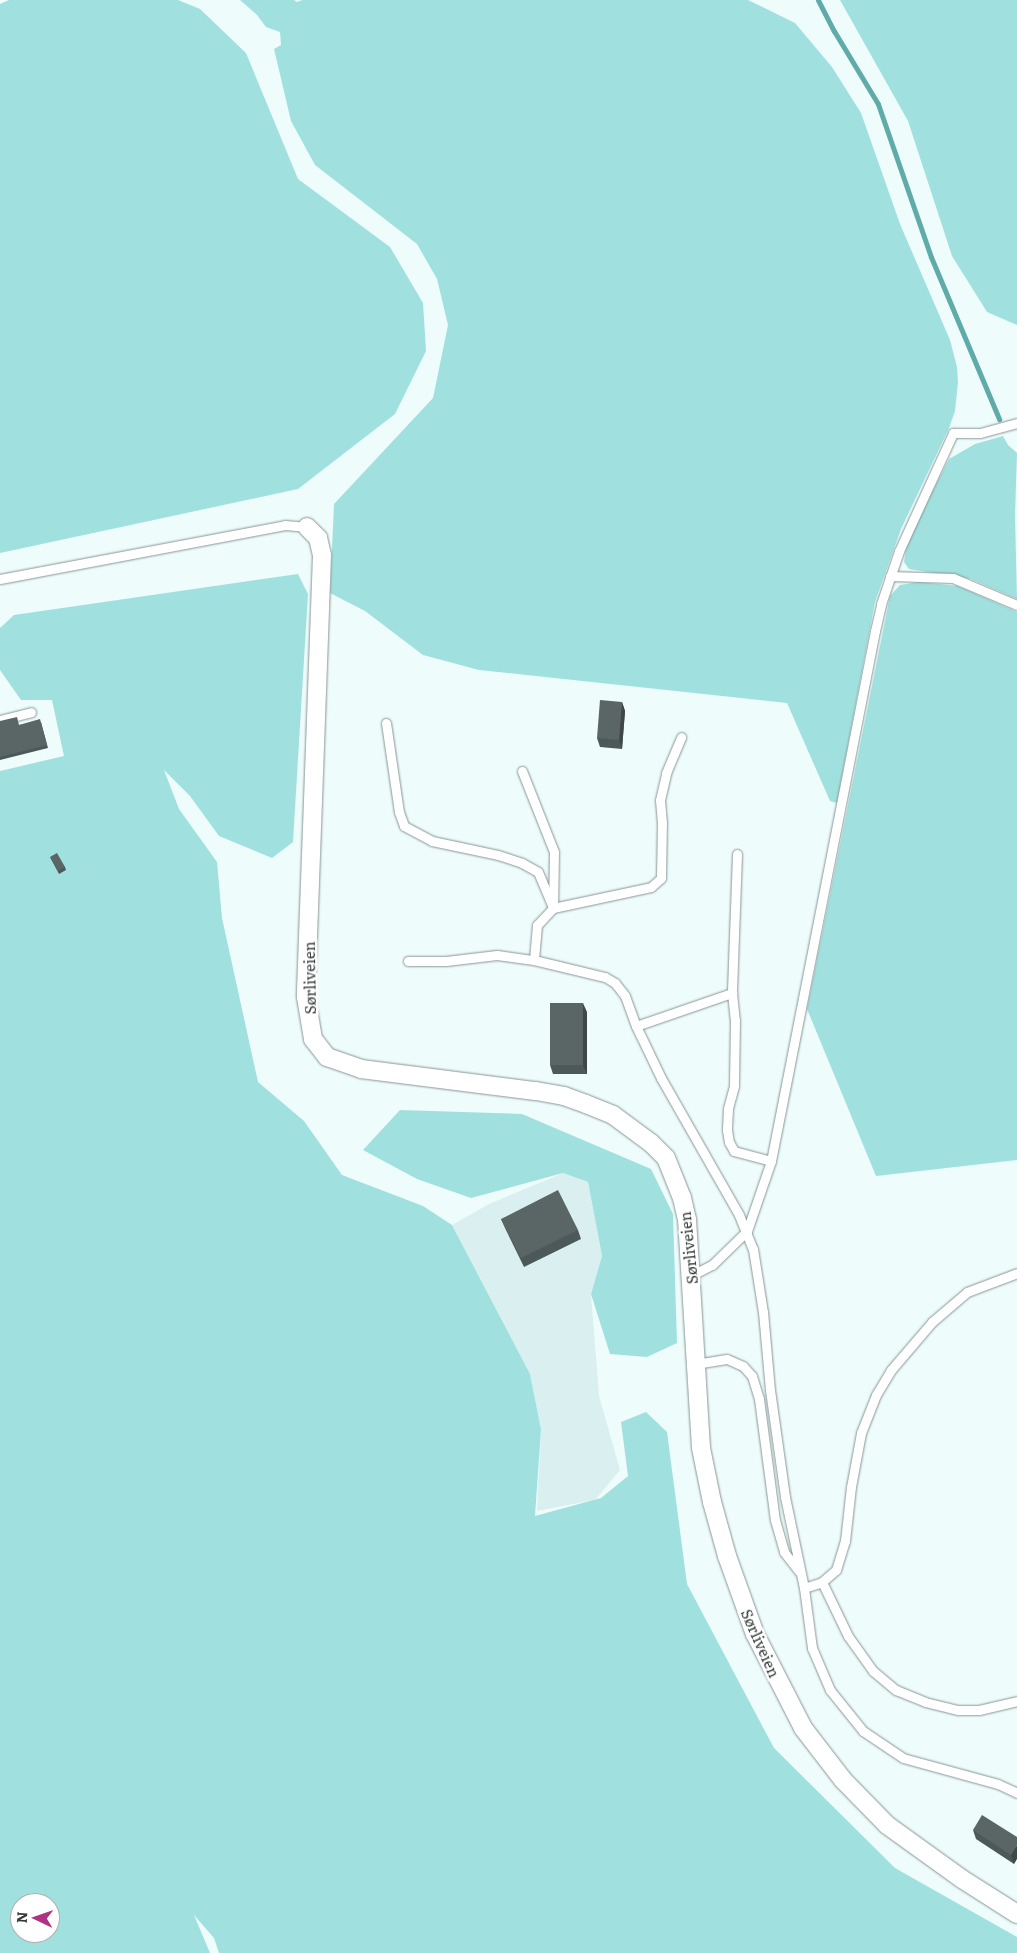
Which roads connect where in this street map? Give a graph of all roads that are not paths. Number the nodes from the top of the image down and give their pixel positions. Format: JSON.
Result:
{"nodes":[{"id":1,"x":1017,"y":423,"type":"edge"},
{"id":2,"x":307,"y":527,"type":"joint"},
{"id":3,"x":890,"y":576,"type":"junction"},
{"id":4,"x":0,"y":579,"type":"edge"},
{"id":5,"x":1017,"y":605,"type":"edge"},
{"id":6,"x":31,"y":712,"type":"dead end"},
{"id":7,"x":0,"y":720,"type":"edge"},
{"id":8,"x":386,"y":724,"type":"dead end"},
{"id":9,"x":681,"y":737,"type":"dead end"},
{"id":10,"x":522,"y":771,"type":"dead end"},
{"id":11,"x":737,"y":854,"type":"dead end"},
{"id":12,"x":553,"y":908,"type":"junction"},
{"id":13,"x":534,"y":960,"type":"junction"},
{"id":14,"x":408,"y":961,"type":"dead end"},
{"id":15,"x":732,"y":993,"type":"junction"},
{"id":16,"x":636,"y":1026,"type":"junction"},
{"id":17,"x":771,"y":1160,"type":"junction"},
{"id":18,"x":747,"y":1231,"type":"junction"},
{"id":19,"x":1017,"y":1273,"type":"edge"},
{"id":20,"x":692,"y":1275,"type":"junction"},
{"id":21,"x":695,"y":1364,"type":"junction"},
{"id":22,"x":801,"y":1574,"type":"junction"},
{"id":23,"x":822,"y":1582,"type":"junction"},
{"id":24,"x":804,"y":1588,"type":"junction"},
{"id":25,"x":1017,"y":1701,"type":"edge"},
{"id":26,"x":1017,"y":1793,"type":"edge"},
{"id":27,"x":1017,"y":1914,"type":"edge"}],
"edges":[{"from":1,"to":3,"type":"lane"},
{"from":2,"to":4,"type":"lane"},
{"from":2,"to":20,"type":"street","name":"Sørliveien"},
{"from":3,"to":5,"type":"lane"},
{"from":3,"to":17,"type":"lane"},
{"from":6,"to":7,"type":"lane"},
{"from":8,"to":12,"type":"lane"},
{"from":9,"to":12,"type":"lane"},
{"from":10,"to":12,"type":"lane"},
{"from":11,"to":15,"type":"lane"},
{"from":12,"to":13,"type":"lane"},
{"from":13,"to":14,"type":"lane"},
{"from":13,"to":16,"type":"lane"},
{"from":15,"to":16,"type":"lane"},
{"from":15,"to":17,"type":"lane"},
{"from":16,"to":18,"type":"lane"},
{"from":17,"to":18,"type":"lane"},
{"from":18,"to":20,"type":"lane"},
{"from":18,"to":22,"type":"lane"},
{"from":19,"to":23,"type":"lane"},
{"from":20,"to":21,"type":"street","name":"Sørliveien"},
{"from":21,"to":22,"type":"lane"},
{"from":21,"to":27,"type":"street","name":"Sørliveien"},
{"from":22,"to":24,"type":"lane"},
{"from":23,"to":24,"type":"lane"},
{"from":23,"to":25,"type":"lane"},
{"from":24,"to":26,"type":"lane"}]}
